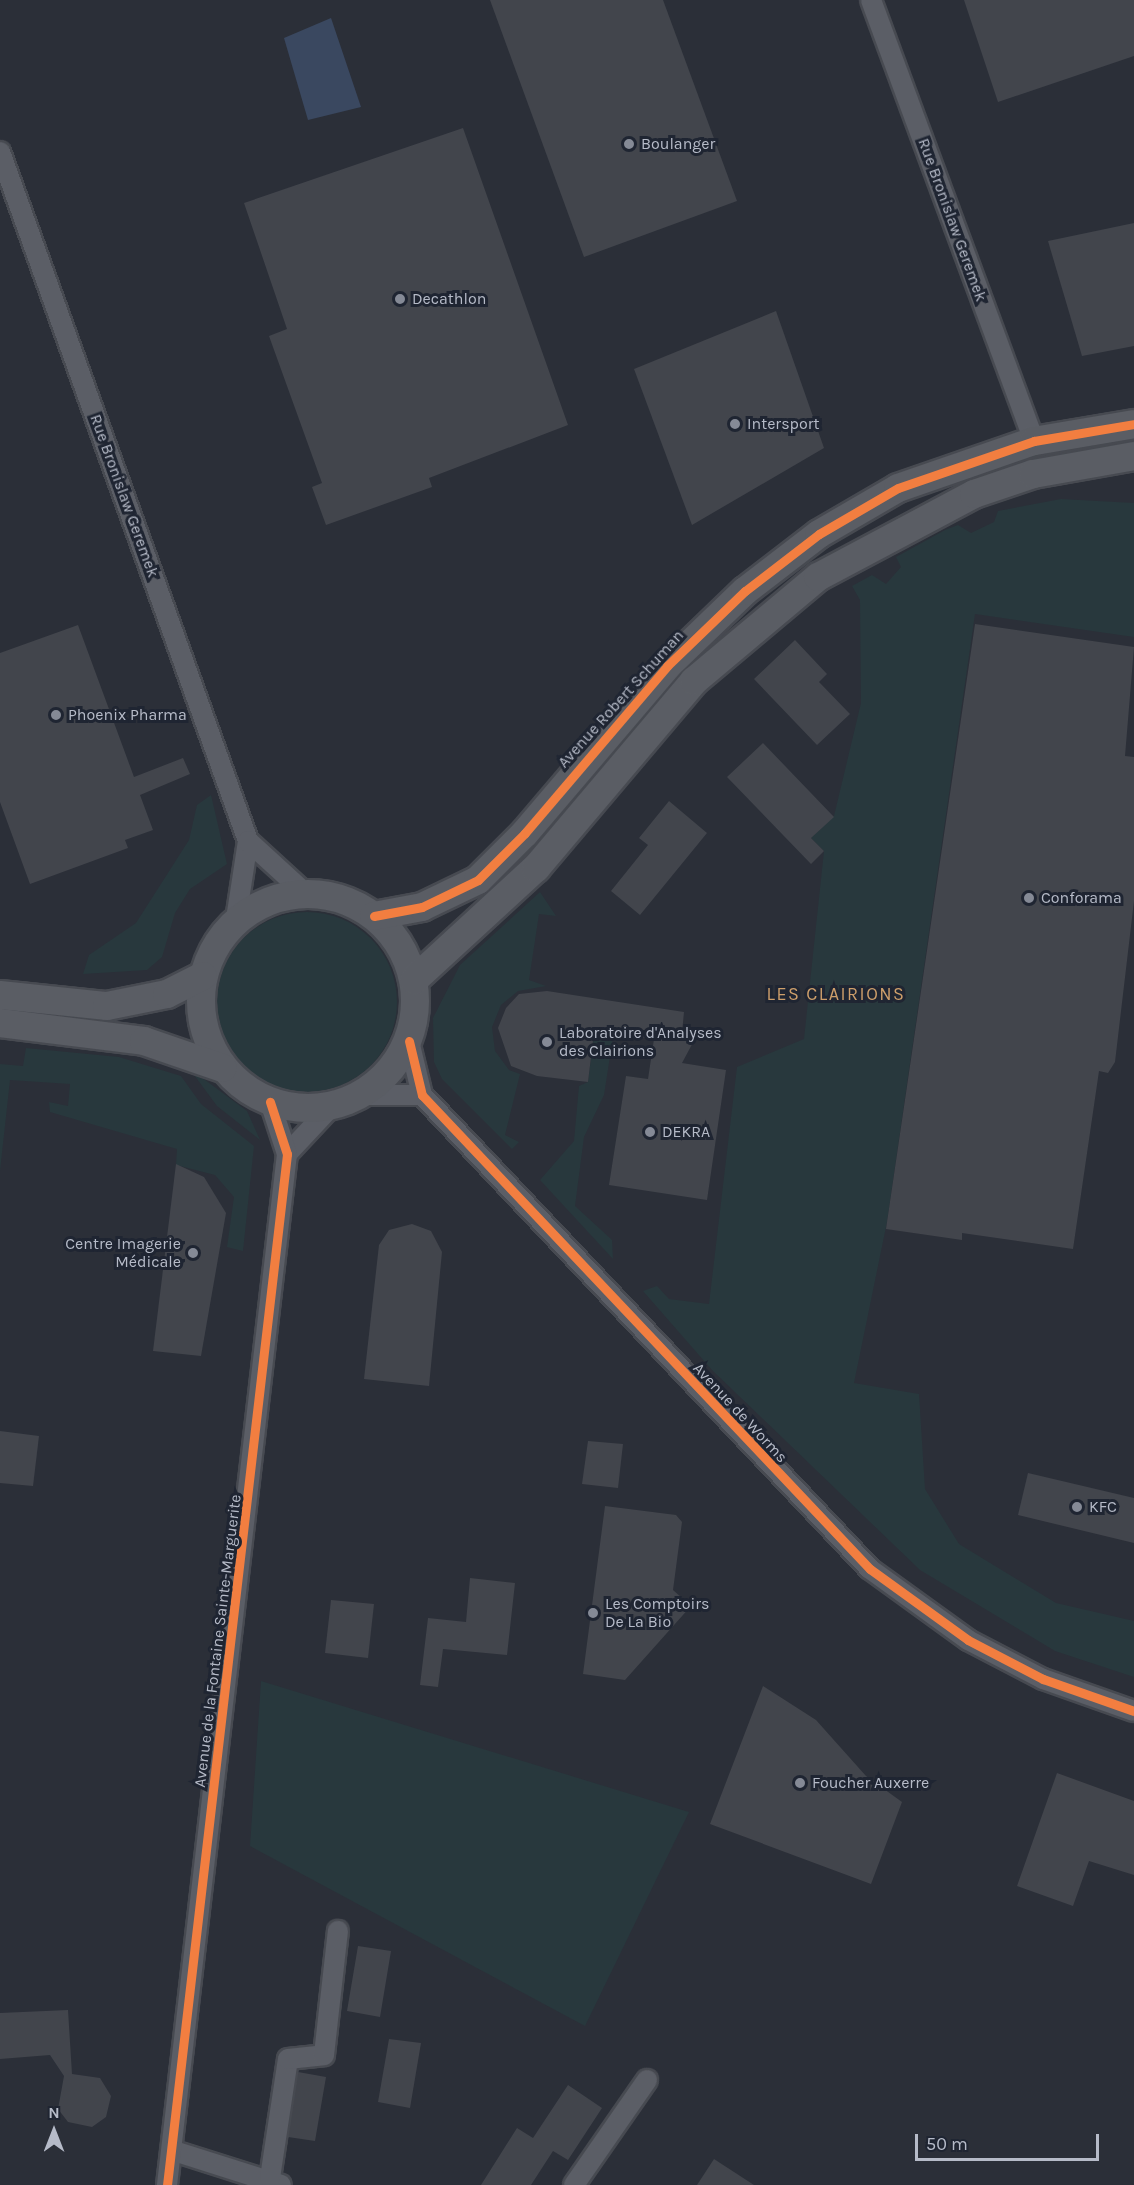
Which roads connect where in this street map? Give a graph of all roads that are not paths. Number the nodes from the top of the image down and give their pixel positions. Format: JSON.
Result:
{"nodes":[{"id":1,"x":871,"y":0,"type":"edge"},
{"id":2,"x":0,"y":152,"type":"edge"},
{"id":3,"x":1134,"y":424,"type":"edge"},
{"id":4,"x":1034,"y":441,"type":"junction"},
{"id":5,"x":1134,"y":456,"type":"edge"},
{"id":6,"x":248,"y":841,"type":"junction"},
{"id":7,"x":305,"y":893,"type":"junction"},
{"id":8,"x":374,"y":916,"type":"junction"},
{"id":9,"x":236,"y":919,"type":"junction"},
{"id":10,"x":203,"y":976,"type":"junction"},
{"id":11,"x":414,"y":980,"type":"junction"},
{"id":12,"x":0,"y":995,"type":"edge"},
{"id":13,"x":0,"y":1023,"type":"edge"},
{"id":14,"x":409,"y":1041,"type":"junction"},
{"id":15,"x":223,"y":1068,"type":"junction"},
{"id":16,"x":362,"y":1095,"type":"junction"},
{"id":17,"x":422,"y":1095,"type":"junction"},
{"id":18,"x":270,"y":1102,"type":"junction"},
{"id":19,"x":331,"y":1107,"type":"junction"},
{"id":20,"x":287,"y":1154,"type":"junction"},
{"id":21,"x":1134,"y":1711,"type":"edge"},
{"id":22,"x":338,"y":1931,"type":"dead end"},
{"id":23,"x":647,"y":2080,"type":"dead end"},
{"id":24,"x":174,"y":2151,"type":"junction"},
{"id":25,"x":275,"y":2182,"type":"edge"},
{"id":26,"x":167,"y":2185,"type":"edge"},
{"id":27,"x":574,"y":2185,"type":"edge"}],
"edges":[{"from":1,"to":4,"type":"street","name":"Rue Bronislaw Geremek"},
{"from":2,"to":6,"type":"street","name":"Rue Bronislaw Geremek"},
{"from":3,"to":4,"type":"street","name":"Avenue Robert Schuman"},
{"from":4,"to":8,"type":"street","name":"Avenue Robert Schuman"},
{"from":5,"to":11,"type":"street"},
{"from":6,"to":7,"type":"street","name":"Rue Bronislaw Geremek"},
{"from":6,"to":9,"type":"street","name":"Rue Bronislaw Geremek"},
{"from":7,"to":8,"type":"street"},
{"from":7,"to":9,"type":"street"},
{"from":8,"to":11,"type":"street"},
{"from":9,"to":10,"type":"street"},
{"from":10,"to":12,"type":"street"},
{"from":10,"to":15,"type":"street"},
{"from":11,"to":14,"type":"street"},
{"from":13,"to":15,"type":"street"},
{"from":14,"to":16,"type":"street"},
{"from":14,"to":17,"type":"street","name":"Avenue de Worms"},
{"from":15,"to":18,"type":"street"},
{"from":16,"to":17,"type":"street"},
{"from":16,"to":19,"type":"street"},
{"from":17,"to":21,"type":"street","name":"Avenue de Worms"},
{"from":18,"to":19,"type":"street"},
{"from":18,"to":20,"type":"street","name":"Avenue de la Fontaine Sainte-Marguerite"},
{"from":19,"to":20,"type":"street"},
{"from":20,"to":24,"type":"street","name":"Avenue de la Fontaine Sainte-Marguerite"},
{"from":22,"to":25,"type":"street"},
{"from":23,"to":27,"type":"street"},
{"from":24,"to":25,"type":"street"},
{"from":24,"to":26,"type":"street","name":"Avenue de la Fontaine Sainte-Marguerite"}]}
